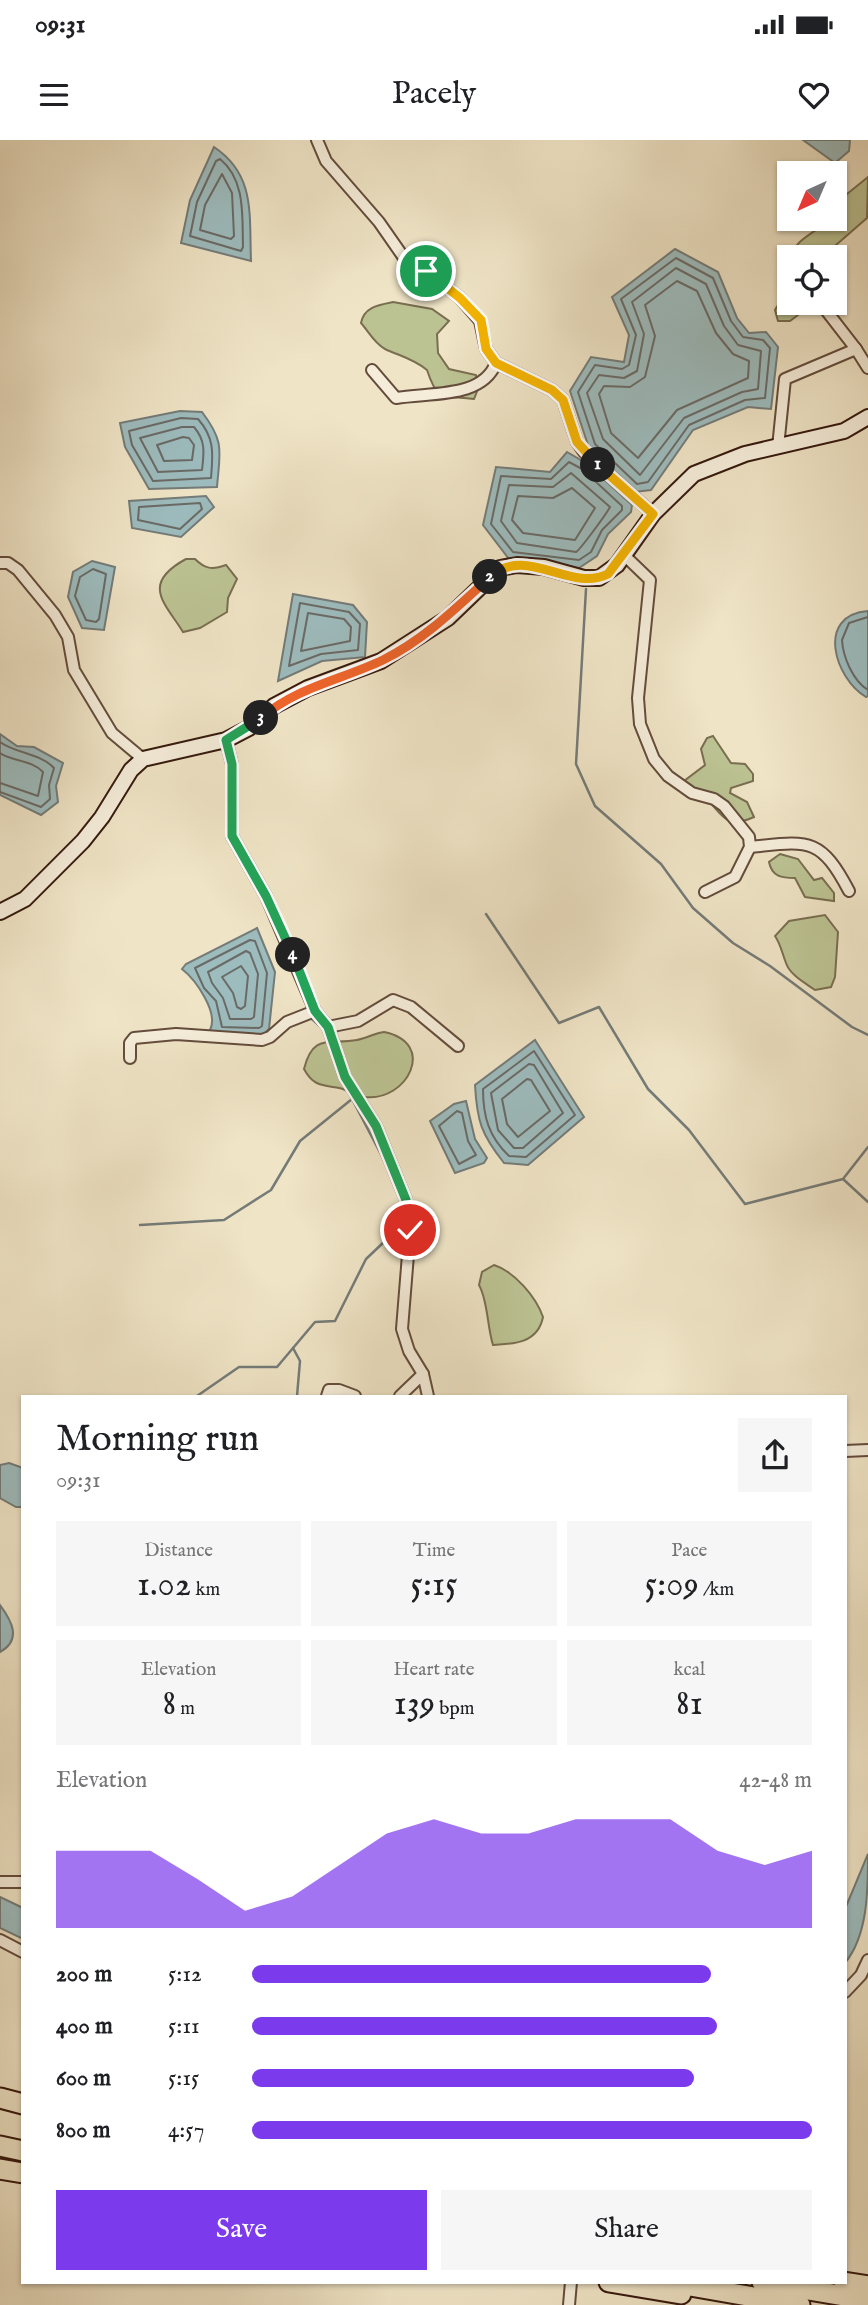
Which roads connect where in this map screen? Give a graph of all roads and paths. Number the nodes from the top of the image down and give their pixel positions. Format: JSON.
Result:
{"nodes":[{"id":1,"x":317,"y":140,"type":"edge"},
{"id":2,"x":830,"y":315,"type":"edge"},
{"id":3,"x":856,"y":349,"type":"junction"},
{"id":4,"x":496,"y":363,"type":"junction"},
{"id":5,"x":868,"y":368,"type":"edge"},
{"id":6,"x":372,"y":370,"type":"dead end"},
{"id":7,"x":868,"y":417,"type":"edge"},
{"id":8,"x":778,"y":447,"type":"junction"},
{"id":9,"x":653,"y":514,"type":"junction"},
{"id":10,"x":624,"y":555,"type":"junction"},
{"id":11,"x":0,"y":563,"type":"edge"},
{"id":12,"x":226,"y":740,"type":"junction"},
{"id":13,"x":143,"y":759,"type":"junction"},
{"id":14,"x":750,"y":847,"type":"junction"},
{"id":15,"x":849,"y":891,"type":"dead end"},
{"id":16,"x":705,"y":892,"type":"dead end"},
{"id":17,"x":0,"y":912,"type":"edge"},
{"id":18,"x":315,"y":1011,"type":"junction"},
{"id":19,"x":328,"y":1027,"type":"junction"},
{"id":20,"x":458,"y":1046,"type":"dead end"},
{"id":21,"x":130,"y":1058,"type":"dead end"},
{"id":22,"x":423,"y":1374,"type":"junction"},
{"id":23,"x":327,"y":1395,"type":"edge"},
{"id":24,"x":352,"y":1395,"type":"edge"},
{"id":25,"x":401,"y":1395,"type":"edge"},
{"id":26,"x":428,"y":1395,"type":"edge"},
{"id":27,"x":868,"y":1450,"type":"edge"},
{"id":28,"x":847,"y":1451,"type":"edge"},
{"id":29,"x":0,"y":1882,"type":"edge"},
{"id":30,"x":21,"y":1882,"type":"edge"},
{"id":31,"x":0,"y":1940,"type":"edge"},
{"id":32,"x":21,"y":1951,"type":"edge"},
{"id":33,"x":868,"y":1960,"type":"edge"},
{"id":34,"x":847,"y":1990,"type":"edge"},
{"id":35,"x":0,"y":2098,"type":"edge"},
{"id":36,"x":21,"y":2103,"type":"edge"},
{"id":37,"x":0,"y":2137,"type":"edge"},
{"id":38,"x":21,"y":2141,"type":"edge"},
{"id":39,"x":0,"y":2146,"type":"edge"},
{"id":40,"x":21,"y":2151,"type":"edge"},
{"id":41,"x":0,"y":2169,"type":"edge"},
{"id":42,"x":21,"y":2174,"type":"edge"},
{"id":43,"x":0,"y":2178,"type":"edge"},
{"id":44,"x":21,"y":2182,"type":"edge"},
{"id":45,"x":847,"y":2282,"type":"edge"},
{"id":46,"x":570,"y":2284,"type":"edge"},
{"id":47,"x":620,"y":2284,"type":"edge"},
{"id":48,"x":679,"y":2284,"type":"edge"},
{"id":49,"x":774,"y":2284,"type":"edge"},
{"id":50,"x":868,"y":2286,"type":"edge"},
{"id":51,"x":868,"y":2300,"type":"edge"},
{"id":52,"x":569,"y":2305,"type":"edge"},
{"id":53,"x":741,"y":2305,"type":"edge"},
{"id":54,"x":800,"y":2305,"type":"edge"}],
"edges":[{"from":1,"to":4,"type":"street"},
{"from":2,"to":3,"type":"street"},
{"from":3,"to":5,"type":"street"},
{"from":3,"to":8,"type":"street"},
{"from":4,"to":6,"type":"street"},
{"from":4,"to":9,"type":"street"},
{"from":7,"to":8,"type":"street"},
{"from":8,"to":9,"type":"street"},
{"from":9,"to":10,"type":"street"},
{"from":10,"to":12,"type":"street"},
{"from":10,"to":14,"type":"street"},
{"from":11,"to":13,"type":"street"},
{"from":12,"to":13,"type":"street"},
{"from":12,"to":18,"type":"street"},
{"from":13,"to":17,"type":"street"},
{"from":14,"to":15,"type":"street"},
{"from":14,"to":16,"type":"street"},
{"from":18,"to":19,"type":"street"},
{"from":18,"to":21,"type":"street"},
{"from":19,"to":20,"type":"street"},
{"from":19,"to":22,"type":"street"},
{"from":22,"to":25,"type":"street"},
{"from":22,"to":26,"type":"street"},
{"from":23,"to":24,"type":"street"},
{"from":27,"to":28,"type":"street"},
{"from":29,"to":30,"type":"street"},
{"from":31,"to":32,"type":"street"},
{"from":33,"to":34,"type":"street"},
{"from":35,"to":36,"type":"highway"},
{"from":37,"to":38,"type":"highway"},
{"from":39,"to":40,"type":"highway"},
{"from":41,"to":42,"type":"highway"},
{"from":43,"to":44,"type":"highway"},
{"from":45,"to":50,"type":"highway"},
{"from":46,"to":52,"type":"street"},
{"from":47,"to":53,"type":"highway"},
{"from":48,"to":54,"type":"highway"},
{"from":49,"to":51,"type":"highway"}]}
